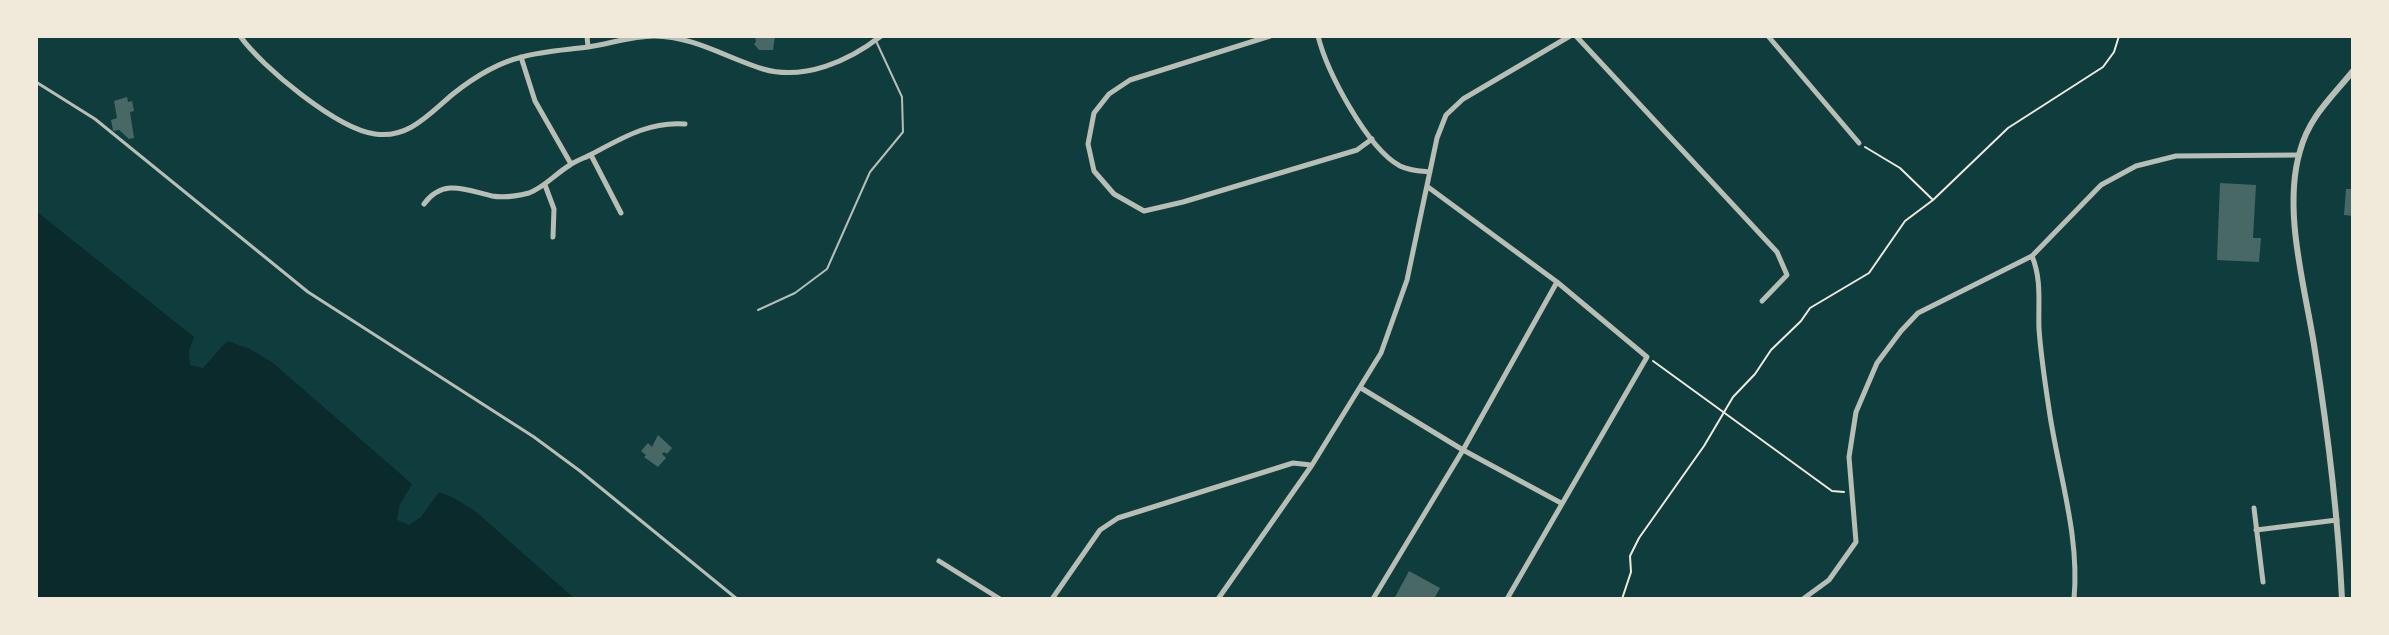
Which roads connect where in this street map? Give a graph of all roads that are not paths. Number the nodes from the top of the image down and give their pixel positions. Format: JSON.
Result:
{"nodes":[{"id":1,"x":240,"y":36,"type":"edge"},
{"id":2,"x":587,"y":36,"type":"edge"},
{"id":3,"x":1270,"y":36,"type":"edge"},
{"id":4,"x":1318,"y":36,"type":"edge"},
{"id":5,"x":1573,"y":36,"type":"edge"},
{"id":6,"x":1768,"y":36,"type":"edge"},
{"id":7,"x":879,"y":38,"type":"edge"},
{"id":8,"x":588,"y":47,"type":"junction"},
{"id":9,"x":521,"y":57,"type":"junction"},
{"id":10,"x":2353,"y":71,"type":"edge"},
{"id":11,"x":36,"y":82,"type":"edge"},
{"id":12,"x":685,"y":124,"type":"dead end"},
{"id":13,"x":1372,"y":139,"type":"junction"},
{"id":14,"x":1859,"y":143,"type":"road end"},
{"id":15,"x":591,"y":155,"type":"junction"},
{"id":16,"x":2299,"y":155,"type":"junction"},
{"id":17,"x":571,"y":164,"type":"junction"},
{"id":18,"x":1430,"y":172,"type":"junction"},
{"id":19,"x":545,"y":185,"type":"junction"},
{"id":20,"x":1428,"y":187,"type":"junction"},
{"id":21,"x":424,"y":204,"type":"dead end"},
{"id":22,"x":621,"y":213,"type":"dead end"},
{"id":23,"x":553,"y":237,"type":"dead end"},
{"id":24,"x":2032,"y":256,"type":"junction"},
{"id":25,"x":1557,"y":282,"type":"junction"},
{"id":26,"x":1762,"y":301,"type":"dead end"},
{"id":27,"x":758,"y":310,"type":"dead end"},
{"id":28,"x":1361,"y":388,"type":"junction"},
{"id":29,"x":1463,"y":450,"type":"junction"},
{"id":30,"x":1312,"y":465,"type":"junction"},
{"id":31,"x":1562,"y":504,"type":"junction"},
{"id":32,"x":2254,"y":508,"type":"dead end"},
{"id":33,"x":2338,"y":520,"type":"junction"},
{"id":34,"x":2256,"y":530,"type":"junction"},
{"id":35,"x":939,"y":561,"type":"dead end"},
{"id":36,"x":2263,"y":582,"type":"dead end"},
{"id":37,"x":737,"y":599,"type":"edge"},
{"id":38,"x":1000,"y":599,"type":"edge"},
{"id":39,"x":1052,"y":599,"type":"edge"},
{"id":40,"x":1218,"y":599,"type":"edge"},
{"id":41,"x":1373,"y":599,"type":"edge"},
{"id":42,"x":1507,"y":599,"type":"edge"},
{"id":43,"x":1803,"y":599,"type":"edge"},
{"id":44,"x":2074,"y":599,"type":"edge"},
{"id":45,"x":2342,"y":599,"type":"edge"}],
"edges":[{"from":1,"to":9,"type":"street"},
{"from":2,"to":8,"type":"street"},
{"from":3,"to":13,"type":"street"},
{"from":4,"to":13,"type":"street"},
{"from":5,"to":18,"type":"street"},
{"from":5,"to":26,"type":"street"},
{"from":6,"to":14,"type":"street"},
{"from":7,"to":8,"type":"street"},
{"from":7,"to":27,"type":"lane"},
{"from":8,"to":9,"type":"street"},
{"from":9,"to":17,"type":"street"},
{"from":10,"to":16,"type":"street"},
{"from":11,"to":37,"type":"street"},
{"from":12,"to":15,"type":"street"},
{"from":13,"to":18,"type":"street"},
{"from":15,"to":17,"type":"street"},
{"from":15,"to":22,"type":"street"},
{"from":16,"to":24,"type":"street"},
{"from":16,"to":33,"type":"street"},
{"from":17,"to":19,"type":"street"},
{"from":18,"to":20,"type":"street"},
{"from":19,"to":21,"type":"street"},
{"from":19,"to":23,"type":"street"},
{"from":20,"to":25,"type":"street"},
{"from":20,"to":28,"type":"street"},
{"from":24,"to":43,"type":"street"},
{"from":24,"to":44,"type":"street"},
{"from":25,"to":29,"type":"street"},
{"from":25,"to":31,"type":"street"},
{"from":28,"to":29,"type":"street"},
{"from":28,"to":30,"type":"street"},
{"from":29,"to":31,"type":"street"},
{"from":29,"to":41,"type":"street"},
{"from":30,"to":39,"type":"street"},
{"from":30,"to":40,"type":"street"},
{"from":31,"to":42,"type":"street"},
{"from":32,"to":34,"type":"street"},
{"from":33,"to":34,"type":"street"},
{"from":33,"to":45,"type":"street"},
{"from":34,"to":36,"type":"street"},
{"from":35,"to":38,"type":"street"}]}
